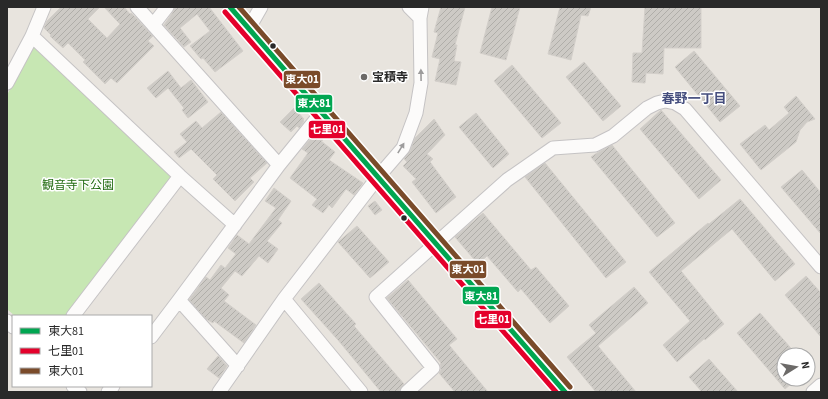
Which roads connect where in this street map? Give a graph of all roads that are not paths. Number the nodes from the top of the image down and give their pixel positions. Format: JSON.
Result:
{"nodes":[{"id":1,"x":44,"y":7,"type":"edge"},
{"id":2,"x":137,"y":7,"type":"edge"},
{"id":3,"x":167,"y":7,"type":"edge"},
{"id":4,"x":230,"y":7,"type":"edge"},
{"id":5,"x":261,"y":7,"type":"edge"},
{"id":6,"x":409,"y":7,"type":"edge"},
{"id":7,"x":421,"y":12,"type":"edge"},
{"id":8,"x":154,"y":25,"type":"junction"},
{"id":9,"x":249,"y":28,"type":"junction"},
{"id":10,"x":32,"y":36,"type":"junction"},
{"id":11,"x":7,"y":84,"type":"edge"},
{"id":12,"x":322,"y":112,"type":"junction"},
{"id":13,"x":279,"y":165,"type":"junction"},
{"id":14,"x":180,"y":176,"type":"junction"},
{"id":15,"x":378,"y":177,"type":"junction"},
{"id":16,"x":235,"y":225,"type":"junction"},
{"id":17,"x":436,"y":244,"type":"junction"},
{"id":18,"x":821,"y":267,"type":"edge"},
{"id":19,"x":284,"y":299,"type":"junction"},
{"id":20,"x":179,"y":300,"type":"junction"},
{"id":21,"x":74,"y":315,"type":"edge"},
{"id":22,"x":152,"y":336,"type":"edge"},
{"id":23,"x":238,"y":366,"type":"junction"},
{"id":24,"x":821,"y":385,"type":"edge"},
{"id":25,"x":219,"y":392,"type":"edge"},
{"id":26,"x":361,"y":392,"type":"edge"},
{"id":27,"x":407,"y":392,"type":"edge"},
{"id":28,"x":565,"y":392,"type":"edge"},
{"id":29,"x":813,"y":392,"type":"edge"}],
"edges":[{"from":1,"to":10,"type":"street"},
{"from":2,"to":8,"type":"street"},
{"from":3,"to":8,"type":"street"},
{"from":4,"to":9,"type":"street"},
{"from":5,"to":9,"type":"street"},
{"from":6,"to":7,"type":"street"},
{"from":15,"to":7,"type":"street","one_way":true},
{"from":8,"to":13,"type":"street"},
{"from":9,"to":12,"type":"street"},
{"from":10,"to":11,"type":"street"},
{"from":10,"to":14,"type":"street"},
{"from":12,"to":13,"type":"street"},
{"from":12,"to":15,"type":"street"},
{"from":13,"to":16,"type":"street"},
{"from":14,"to":16,"type":"street"},
{"from":14,"to":21,"type":"street"},
{"from":15,"to":17,"type":"street"},
{"from":15,"to":19,"type":"street"},
{"from":16,"to":20,"type":"street"},
{"from":17,"to":18,"type":"street"},
{"from":17,"to":27,"type":"street"},
{"from":17,"to":28,"type":"street"},
{"from":19,"to":23,"type":"street"},
{"from":19,"to":26,"type":"street"},
{"from":20,"to":22,"type":"street"},
{"from":20,"to":23,"type":"street"},
{"from":23,"to":25,"type":"street"},
{"from":24,"to":29,"type":"street"}]}
